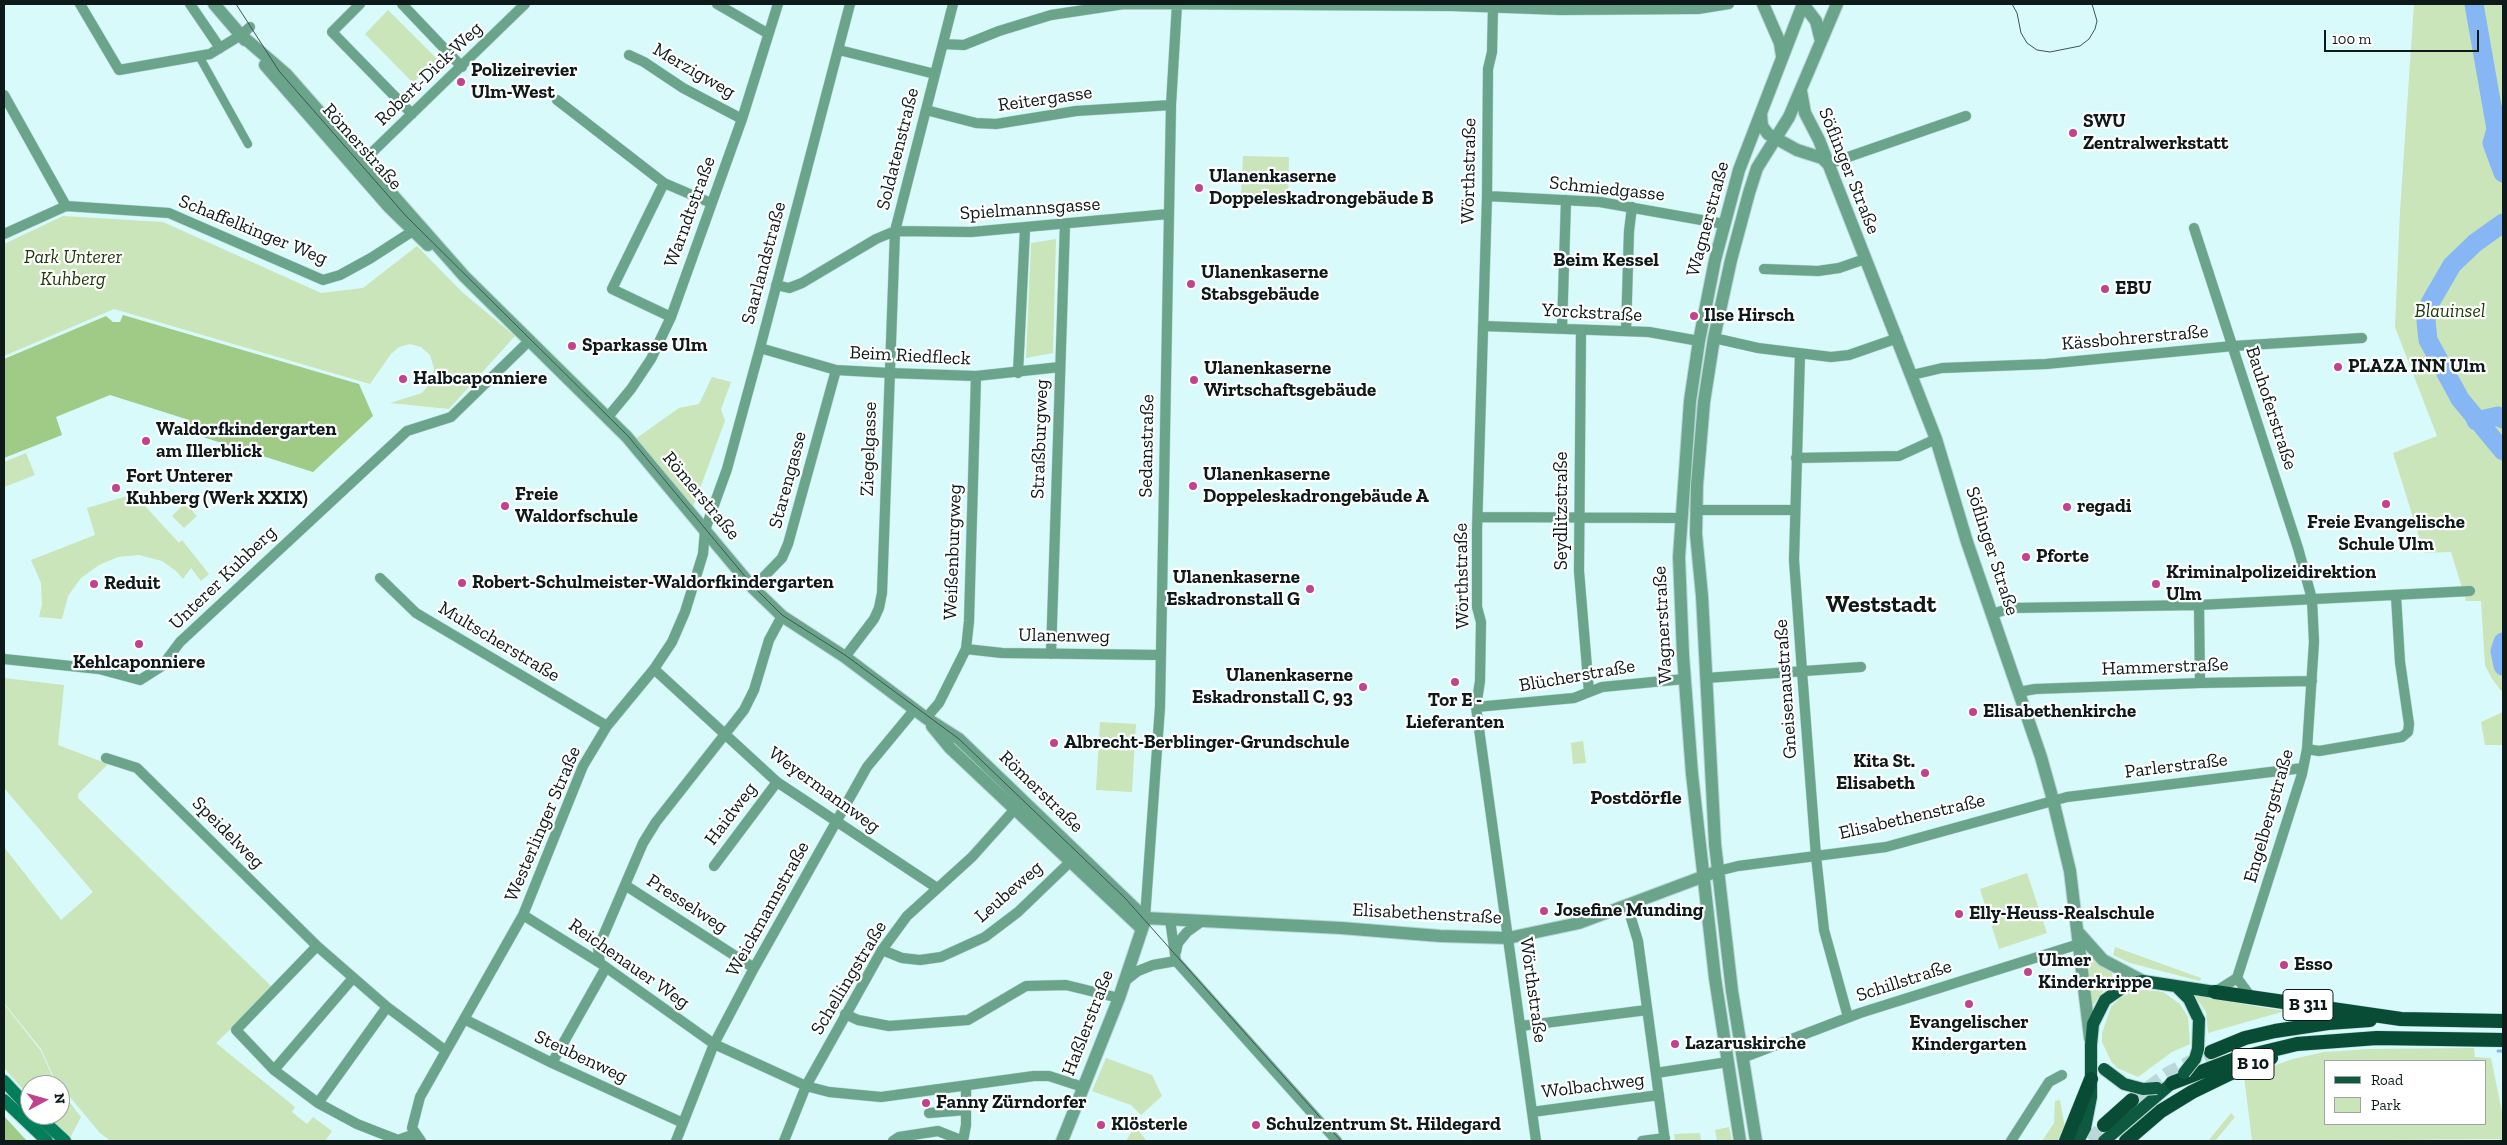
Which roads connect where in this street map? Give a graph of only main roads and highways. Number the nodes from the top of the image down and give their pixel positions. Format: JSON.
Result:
{"nodes":[{"id":1,"x":2176,"y":986,"type":"junction"},
{"id":2,"x":2215,"y":992,"type":"joint"},
{"id":3,"x":2401,"y":1019,"type":"junction"},
{"id":4,"x":2503,"y":1021,"type":"edge"},
{"id":5,"x":2503,"y":1040,"type":"edge"},
{"id":6,"x":2316,"y":1043,"type":"junction"},
{"id":7,"x":2090,"y":1045,"type":"junction"},
{"id":8,"x":2211,"y":1052,"type":"tunnel mouth"},
{"id":9,"x":2091,"y":1079,"type":"junction"},
{"id":10,"x":4,"y":1081,"type":"edge"},
{"id":11,"x":2172,"y":1083,"type":"junction"},
{"id":12,"x":20,"y":1098,"type":"edge"},
{"id":13,"x":4,"y":1100,"type":"edge"},
{"id":14,"x":2132,"y":1100,"type":"tunnel mouth"},
{"id":15,"x":47,"y":1125,"type":"edge"},
{"id":16,"x":2104,"y":1125,"type":"tunnel mouth"},
{"id":17,"x":47,"y":1141,"type":"edge"},
{"id":18,"x":64,"y":1141,"type":"edge"},
{"id":19,"x":2066,"y":1141,"type":"edge"},
{"id":20,"x":2078,"y":1141,"type":"edge"},
{"id":21,"x":2104,"y":1141,"type":"tunnel mouth"},
{"id":22,"x":2126,"y":1141,"type":"edge"}],
"edges":[{"from":1,"to":2,"type":"main road","number":"B 311"},
{"from":1,"to":7,"type":"main road","number":"B 311"},
{"from":1,"to":11,"type":"main road","bridge":true},
{"from":2,"to":3,"type":"highway","number":"B 311"},
{"from":3,"to":4,"type":"highway","number":"B 10"},
{"from":3,"to":8,"type":"highway","number":"B 10"},
{"from":5,"to":6,"type":"highway","number":"B 10"},
{"from":6,"to":11,"type":"highway","number":"B 311"},
{"from":6,"to":22,"type":"highway","number":"B 10"},
{"from":7,"to":9,"type":"main road"},
{"from":7,"to":11,"type":"main road","bridge":true},
{"from":9,"to":19,"type":"highway"},
{"from":9,"to":20,"type":"main road"},
{"from":10,"to":12,"type":"main road"},
{"from":11,"to":21,"type":"main road","number":"B 311"},
{"from":13,"to":17,"type":"main road"},
{"from":14,"to":16,"type":"highway"},
{"from":15,"to":18,"type":"main road"}]}
